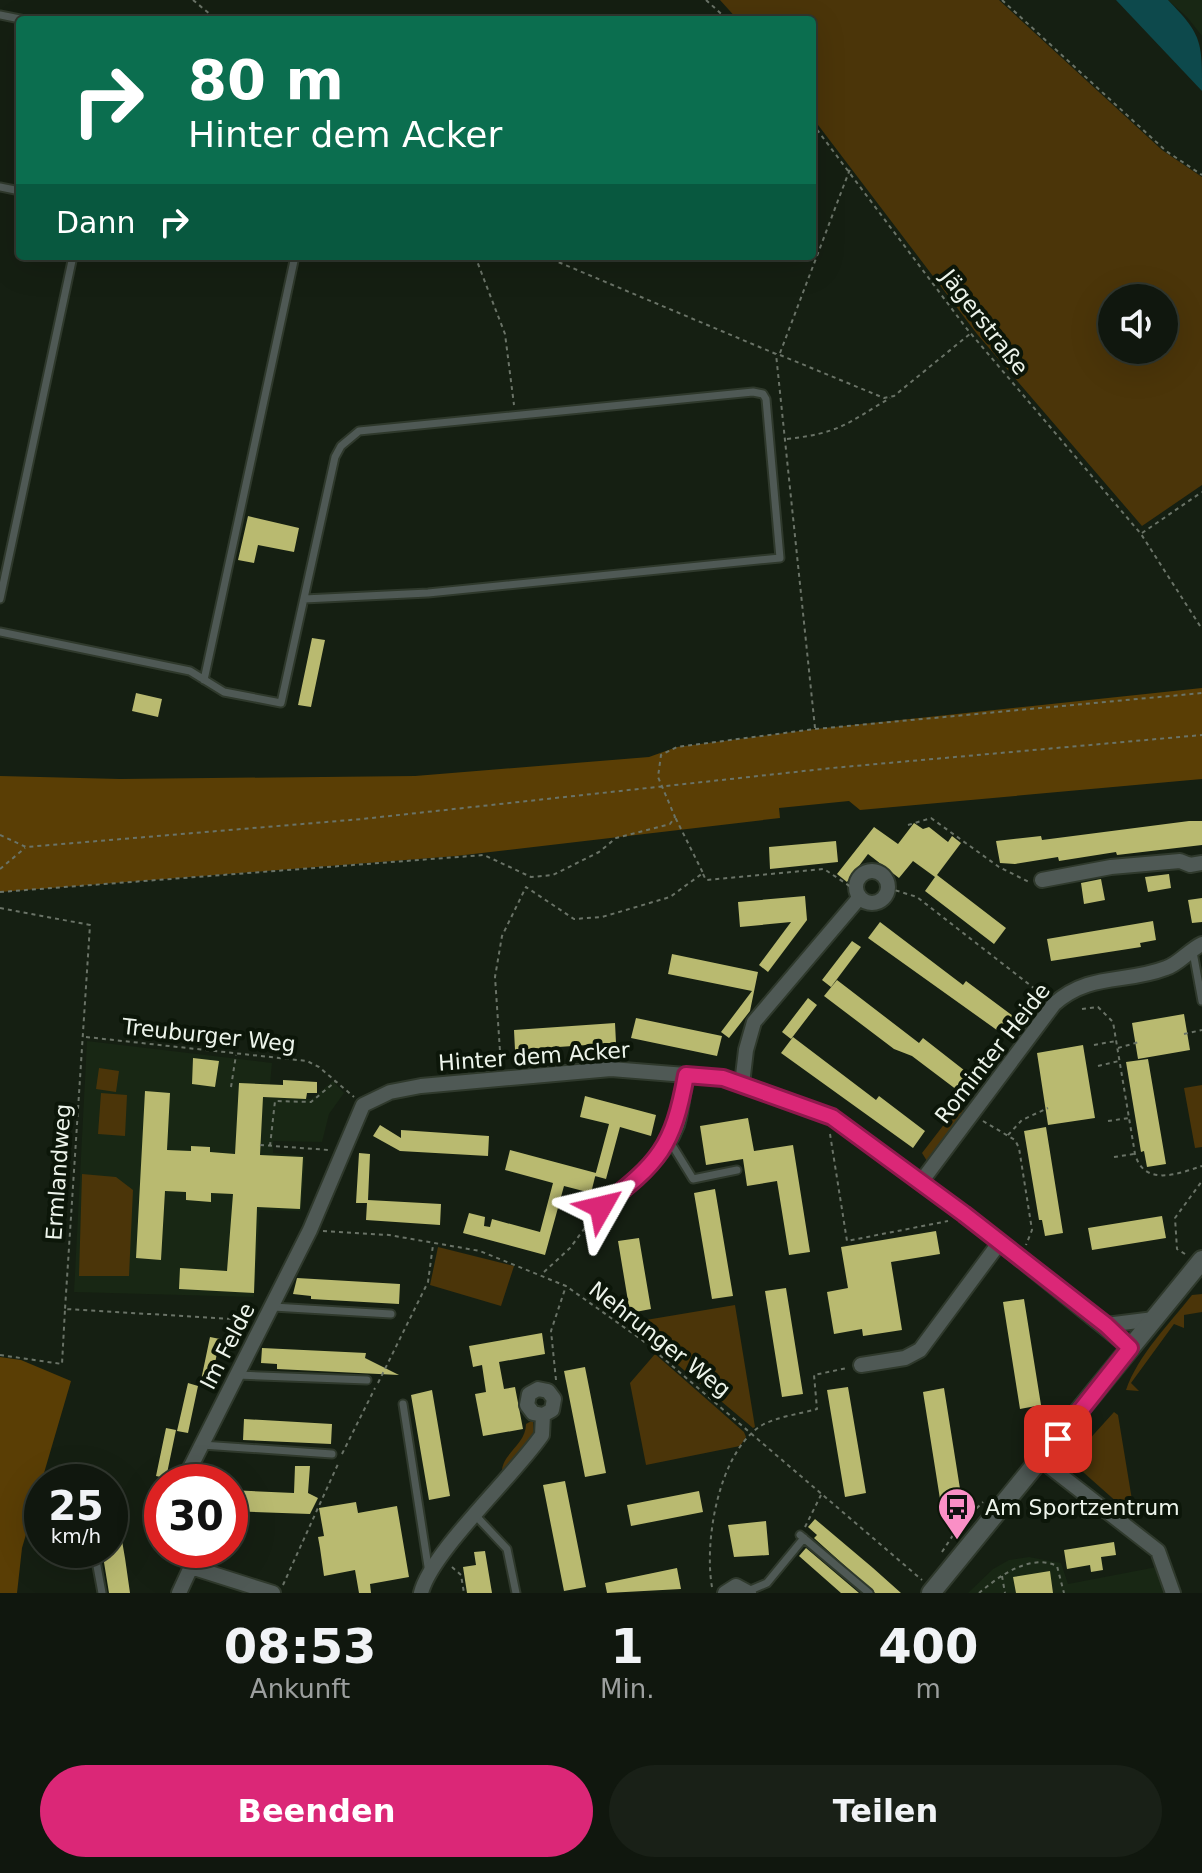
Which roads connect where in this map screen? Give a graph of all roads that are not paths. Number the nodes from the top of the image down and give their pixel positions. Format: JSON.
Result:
{"nodes":[{"id":1,"x":72,"y":260,"type":"edge"},
{"id":2,"x":294,"y":260,"type":"edge"},
{"id":3,"x":0,"y":599,"type":"edge"},
{"id":4,"x":304,"y":599,"type":"junction"},
{"id":5,"x":0,"y":632,"type":"edge"},
{"id":6,"x":204,"y":680,"type":"junction"},
{"id":7,"x":1202,"y":863,"type":"edge"},
{"id":8,"x":1042,"y":880,"type":"road end"},
{"id":9,"x":858,"y":893,"type":"junction"},
{"id":10,"x":1197,"y":947,"type":"edge"},
{"id":11,"x":1202,"y":1001,"type":"edge"},
{"id":12,"x":686,"y":1075,"type":"junction"},
{"id":13,"x":742,"y":1084,"type":"junction"},
{"id":14,"x":668,"y":1139,"type":"junction"},
{"id":15,"x":737,"y":1170,"type":"dead end"},
{"id":16,"x":921,"y":1182,"type":"junction"},
{"id":17,"x":601,"y":1207,"type":"road end"},
{"id":18,"x":310,"y":1230,"type":"joint"},
{"id":19,"x":1000,"y":1242,"type":"junction"},
{"id":20,"x":1201,"y":1264,"type":"edge"},
{"id":21,"x":271,"y":1306,"type":"junction"},
{"id":22,"x":391,"y":1314,"type":"dead end"},
{"id":23,"x":1154,"y":1319,"type":"junction"},
{"id":24,"x":1106,"y":1325,"type":"junction"},
{"id":25,"x":1130,"y":1348,"type":"junction"},
{"id":26,"x":861,"y":1365,"type":"road end"},
{"id":27,"x":237,"y":1375,"type":"junction"},
{"id":28,"x":367,"y":1380,"type":"dead end"},
{"id":29,"x":403,"y":1404,"type":"dead end"},
{"id":30,"x":543,"y":1415,"type":"junction"},
{"id":31,"x":202,"y":1445,"type":"junction"},
{"id":32,"x":332,"y":1454,"type":"dead end"},
{"id":33,"x":1041,"y":1460,"type":"junction"},
{"id":34,"x":192,"y":1464,"type":"edge"},
{"id":35,"x":476,"y":1516,"type":"junction"},
{"id":36,"x":97,"y":1568,"type":"edge"},
{"id":37,"x":191,"y":1568,"type":"edge"},
{"id":38,"x":194,"y":1568,"type":"edge"},
{"id":39,"x":429,"y":1575,"type":"junction"},
{"id":40,"x":719,"y":1592,"type":"edge"},
{"id":41,"x":748,"y":1592,"type":"edge"},
{"id":42,"x":932,"y":1592,"type":"edge"},
{"id":43,"x":102,"y":1593,"type":"edge"},
{"id":44,"x":179,"y":1593,"type":"edge"},
{"id":45,"x":273,"y":1593,"type":"edge"},
{"id":46,"x":421,"y":1593,"type":"edge"},
{"id":47,"x":516,"y":1593,"type":"edge"},
{"id":48,"x":869,"y":1593,"type":"edge"},
{"id":49,"x":1173,"y":1593,"type":"edge"}],
"edges":[{"from":1,"to":3,"type":"lane"},
{"from":2,"to":6,"type":"lane"},
{"from":4,"to":4,"type":"lane"},
{"from":4,"to":6,"type":"lane"},
{"from":5,"to":6,"type":"lane"},
{"from":7,"to":8,"type":"street"},
{"from":9,"to":9,"type":"street"},
{"from":9,"to":13,"type":"street"},
{"from":10,"to":11,"type":"lane"},
{"from":10,"to":16,"type":"street","name":"Rominter Heide"},
{"from":12,"to":13,"type":"street","name":"Hinter dem Acker"},
{"from":12,"to":14,"type":"street"},
{"from":12,"to":18,"type":"street","name":"Hinter dem Acker"},
{"from":13,"to":16,"type":"street","name":"Hinter dem Acker"},
{"from":14,"to":15,"type":"lane"},
{"from":14,"to":17,"type":"street"},
{"from":16,"to":19,"type":"street","name":"Hinter dem Acker"},
{"from":18,"to":21,"type":"street","name":"Im Felde"},
{"from":19,"to":24,"type":"street","name":"Hinter dem Acker"},
{"from":19,"to":26,"type":"street"},
{"from":20,"to":23,"type":"street"},
{"from":21,"to":22,"type":"lane"},
{"from":21,"to":27,"type":"street","name":"Im Felde"},
{"from":23,"to":24,"type":"street"},
{"from":23,"to":25,"type":"street"},
{"from":24,"to":25,"type":"street","name":"Hinter dem Acker"},
{"from":25,"to":33,"type":"street"},
{"from":27,"to":28,"type":"lane"},
{"from":27,"to":31,"type":"street","name":"Im Felde"},
{"from":29,"to":39,"type":"lane"},
{"from":30,"to":30,"type":"street"},
{"from":30,"to":35,"type":"street"},
{"from":31,"to":32,"type":"lane"},
{"from":31,"to":34,"type":"street","name":"Im Felde"},
{"from":33,"to":42,"type":"street"},
{"from":33,"to":49,"type":"street"},
{"from":35,"to":39,"type":"street"},
{"from":35,"to":47,"type":"lane"},
{"from":36,"to":43,"type":"lane"},
{"from":37,"to":44,"type":"street"},
{"from":38,"to":45,"type":"street"},
{"from":39,"to":46,"type":"street"},
{"from":40,"to":41,"type":"street"},
{"from":41,"to":48,"type":"lane"}]}
